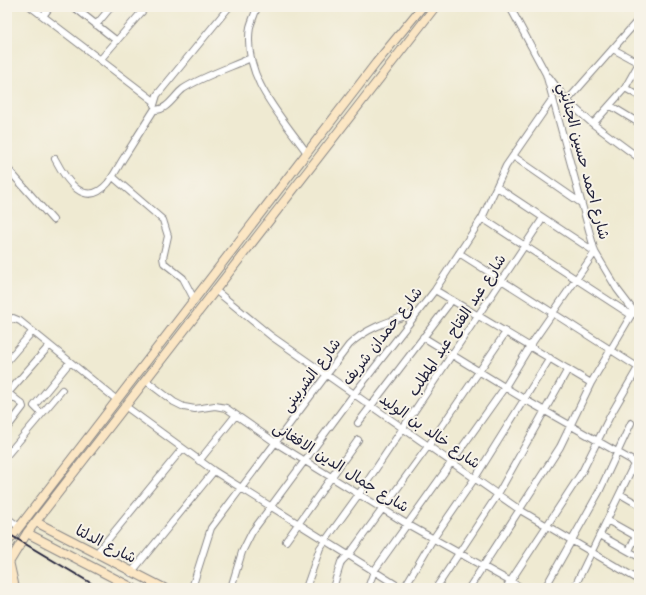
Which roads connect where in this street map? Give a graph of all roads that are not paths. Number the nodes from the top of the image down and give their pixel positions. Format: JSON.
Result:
{"nodes":[{"id":1,"x":31,"y":7,"type":"edge"},
{"id":2,"x":50,"y":7,"type":"edge"},
{"id":3,"x":74,"y":7,"type":"edge"},
{"id":4,"x":111,"y":7,"type":"edge"},
{"id":5,"x":135,"y":7,"type":"edge"},
{"id":6,"x":146,"y":7,"type":"edge"},
{"id":7,"x":229,"y":7,"type":"edge"},
{"id":8,"x":257,"y":7,"type":"edge"},
{"id":9,"x":422,"y":7,"type":"edge"},
{"id":10,"x":435,"y":7,"type":"edge"},
{"id":11,"x":510,"y":7,"type":"edge"},
{"id":12,"x":142,"y":12,"type":"junction"},
{"id":13,"x":42,"y":16,"type":"junction"},
{"id":14,"x":639,"y":19,"type":"edge"},
{"id":15,"x":96,"y":25,"type":"junction"},
{"id":16,"x":117,"y":41,"type":"junction"},
{"id":17,"x":613,"y":49,"type":"junction"},
{"id":18,"x":251,"y":58,"type":"junction"},
{"id":19,"x":100,"y":60,"type":"junction"},
{"id":20,"x":639,"y":63,"type":"edge"},
{"id":21,"x":546,"y":74,"type":"junction"},
{"id":22,"x":625,"y":88,"type":"junction"},
{"id":23,"x":639,"y":96,"type":"edge"},
{"id":24,"x":553,"y":98,"type":"junction"},
{"id":25,"x":154,"y":101,"type":"junction"},
{"id":26,"x":566,"y":101,"type":"junction"},
{"id":27,"x":610,"y":106,"type":"junction"},
{"id":28,"x":154,"y":110,"type":"junction"},
{"id":29,"x":639,"y":123,"type":"edge"},
{"id":30,"x":593,"y":124,"type":"junction"},
{"id":31,"x":307,"y":153,"type":"junction"},
{"id":32,"x":513,"y":156,"type":"junction"},
{"id":33,"x":639,"y":158,"type":"edge"},
{"id":34,"x":55,"y":159,"type":"dead end"},
{"id":35,"x":7,"y":168,"type":"edge"},
{"id":36,"x":114,"y":178,"type":"junction"},
{"id":37,"x":497,"y":187,"type":"junction"},
{"id":38,"x":581,"y":203,"type":"junction"},
{"id":39,"x":482,"y":218,"type":"junction"},
{"id":40,"x":543,"y":218,"type":"junction"},
{"id":41,"x":53,"y":220,"type":"dead end"},
{"id":42,"x":524,"y":246,"type":"junction"},
{"id":43,"x":595,"y":252,"type":"junction"},
{"id":44,"x":459,"y":253,"type":"junction"},
{"id":45,"x":575,"y":279,"type":"junction"},
{"id":46,"x":501,"y":280,"type":"junction"},
{"id":47,"x":215,"y":290,"type":"junction"},
{"id":48,"x":435,"y":290,"type":"junction"},
{"id":49,"x":194,"y":299,"type":"junction"},
{"id":50,"x":452,"y":300,"type":"junction"},
{"id":51,"x":186,"y":310,"type":"junction"},
{"id":52,"x":418,"y":312,"type":"junction"},
{"id":53,"x":553,"y":313,"type":"junction"},
{"id":54,"x":632,"y":314,"type":"junction"},
{"id":55,"x":478,"y":316,"type":"junction"},
{"id":56,"x":194,"y":317,"type":"junction"},
{"id":57,"x":639,"y":318,"type":"edge"},
{"id":58,"x":8,"y":319,"type":"edge"},
{"id":59,"x":32,"y":332,"type":"junction"},
{"id":60,"x":506,"y":332,"type":"junction"},
{"id":61,"x":424,"y":337,"type":"junction"},
{"id":62,"x":49,"y":346,"type":"junction"},
{"id":63,"x":530,"y":346,"type":"junction"},
{"id":64,"x":611,"y":350,"type":"junction"},
{"id":65,"x":453,"y":355,"type":"junction"},
{"id":66,"x":550,"y":358,"type":"junction"},
{"id":67,"x":7,"y":361,"type":"edge"},
{"id":68,"x":70,"y":362,"type":"junction"},
{"id":69,"x":639,"y":367,"type":"edge"},
{"id":70,"x":568,"y":369,"type":"junction"},
{"id":71,"x":480,"y":372,"type":"junction"},
{"id":72,"x":326,"y":374,"type":"junction"},
{"id":73,"x":145,"y":380,"type":"junction"},
{"id":74,"x":592,"y":383,"type":"junction"},
{"id":75,"x":505,"y":387,"type":"junction"},
{"id":76,"x":62,"y":390,"type":"dead end"},
{"id":77,"x":8,"y":393,"type":"edge"},
{"id":78,"x":354,"y":394,"type":"junction"},
{"id":79,"x":524,"y":399,"type":"junction"},
{"id":80,"x":117,"y":400,"type":"junction"},
{"id":81,"x":125,"y":406,"type":"junction"},
{"id":82,"x":371,"y":406,"type":"junction"},
{"id":83,"x":545,"y":411,"type":"junction"},
{"id":84,"x":41,"y":414,"type":"junction"},
{"id":85,"x":236,"y":415,"type":"junction"},
{"id":86,"x":358,"y":423,"type":"dead end"},
{"id":87,"x":631,"y":423,"type":"dead end"},
{"id":88,"x":571,"y":427,"type":"junction"},
{"id":89,"x":7,"y":428,"type":"edge"},
{"id":90,"x":404,"y":428,"type":"junction"},
{"id":91,"x":358,"y":440,"type":"dead end"},
{"id":92,"x":276,"y":442,"type":"junction"},
{"id":93,"x":598,"y":442,"type":"junction"},
{"id":94,"x":429,"y":445,"type":"junction"},
{"id":95,"x":182,"y":448,"type":"junction"},
{"id":96,"x":619,"y":453,"type":"junction"},
{"id":97,"x":639,"y":454,"type":"edge"},
{"id":98,"x":7,"y":456,"type":"edge"},
{"id":99,"x":305,"y":460,"type":"junction"},
{"id":100,"x":199,"y":461,"type":"junction"},
{"id":101,"x":452,"y":462,"type":"junction"},
{"id":102,"x":637,"y":467,"type":"edge"},
{"id":103,"x":214,"y":471,"type":"junction"},
{"id":104,"x":332,"y":477,"type":"junction"},
{"id":105,"x":475,"y":478,"type":"junction"},
{"id":106,"x":241,"y":488,"type":"junction"},
{"id":107,"x":359,"y":494,"type":"junction"},
{"id":108,"x":498,"y":494,"type":"junction"},
{"id":109,"x":620,"y":494,"type":"junction"},
{"id":110,"x":639,"y":505,"type":"edge"},
{"id":111,"x":270,"y":508,"type":"junction"},
{"id":112,"x":383,"y":509,"type":"junction"},
{"id":113,"x":520,"y":510,"type":"junction"},
{"id":114,"x":7,"y":518,"type":"edge"},
{"id":115,"x":607,"y":520,"type":"junction"},
{"id":116,"x":36,"y":522,"type":"junction"},
{"id":117,"x":299,"y":524,"type":"junction"},
{"id":118,"x":407,"y":524,"type":"junction"},
{"id":119,"x":18,"y":526,"type":"junction"},
{"id":120,"x":545,"y":526,"type":"junction"},
{"id":121,"x":639,"y":529,"type":"edge"},
{"id":122,"x":27,"y":533,"type":"junction"},
{"id":123,"x":600,"y":535,"type":"junction"},
{"id":124,"x":637,"y":537,"type":"edge"},
{"id":125,"x":325,"y":539,"type":"junction"},
{"id":126,"x":433,"y":539,"type":"junction"},
{"id":127,"x":571,"y":540,"type":"junction"},
{"id":128,"x":286,"y":541,"type":"dead end"},
{"id":129,"x":7,"y":543,"type":"edge"},
{"id":130,"x":79,"y":545,"type":"junction"},
{"id":131,"x":629,"y":551,"type":"junction"},
{"id":132,"x":591,"y":552,"type":"junction"},
{"id":133,"x":96,"y":554,"type":"junction"},
{"id":134,"x":458,"y":554,"type":"junction"},
{"id":135,"x":348,"y":555,"type":"junction"},
{"id":136,"x":73,"y":557,"type":"junction"},
{"id":137,"x":639,"y":557,"type":"edge"},
{"id":138,"x":8,"y":563,"type":"edge"},
{"id":139,"x":482,"y":567,"type":"junction"},
{"id":140,"x":374,"y":571,"type":"junction"},
{"id":141,"x":131,"y":573,"type":"junction"},
{"id":142,"x":639,"y":580,"type":"edge"},
{"id":143,"x":510,"y":581,"type":"junction"},
{"id":144,"x":15,"y":588,"type":"edge"},
{"id":145,"x":133,"y":588,"type":"edge"},
{"id":146,"x":164,"y":588,"type":"edge"},
{"id":147,"x":192,"y":588,"type":"edge"},
{"id":148,"x":231,"y":588,"type":"edge"},
{"id":149,"x":306,"y":588,"type":"edge"},
{"id":150,"x":333,"y":588,"type":"edge"},
{"id":151,"x":368,"y":588,"type":"edge"},
{"id":152,"x":402,"y":588,"type":"edge"},
{"id":153,"x":406,"y":588,"type":"edge"},
{"id":154,"x":436,"y":588,"type":"edge"},
{"id":155,"x":469,"y":588,"type":"edge"},
{"id":156,"x":506,"y":588,"type":"edge"},
{"id":157,"x":522,"y":588,"type":"edge"},
{"id":158,"x":545,"y":588,"type":"edge"},
{"id":159,"x":574,"y":588,"type":"edge"}],
"edges":[{"from":1,"to":13,"type":"street"},
{"from":2,"to":13,"type":"street"},
{"from":3,"to":15,"type":"street"},
{"from":4,"to":15,"type":"street"},
{"from":5,"to":12,"type":"street"},
{"from":6,"to":12,"type":"street"},
{"from":7,"to":25,"type":"street"},
{"from":8,"to":18,"type":"street"},
{"from":9,"to":31,"type":"main road"},
{"from":10,"to":47,"type":"main road"},
{"from":11,"to":21,"type":"street","name":"شارع احمد حسين الجنايني"},
{"from":12,"to":16,"type":"street"},
{"from":13,"to":19,"type":"street"},
{"from":14,"to":17,"type":"street"},
{"from":15,"to":16,"type":"street"},
{"from":16,"to":19,"type":"street"},
{"from":17,"to":20,"type":"street"},
{"from":17,"to":26,"type":"street"},
{"from":18,"to":28,"type":"street"},
{"from":18,"to":31,"type":"street"},
{"from":19,"to":25,"type":"street"},
{"from":20,"to":22,"type":"street"},
{"from":21,"to":24,"type":"street","name":"شارع احمد حسين الجنايني"},
{"from":21,"to":26,"type":"street"},
{"from":22,"to":23,"type":"street"},
{"from":22,"to":27,"type":"street"},
{"from":24,"to":32,"type":"street","name":"شارع حمدان شريف"},
{"from":24,"to":38,"type":"street","name":"شارع احمد حسين الجنايني"},
{"from":25,"to":28,"type":"street"},
{"from":26,"to":30,"type":"street"},
{"from":27,"to":29,"type":"street"},
{"from":27,"to":30,"type":"street"},
{"from":28,"to":36,"type":"street"},
{"from":30,"to":33,"type":"street"},
{"from":31,"to":49,"type":"main road"},
{"from":32,"to":37,"type":"street","name":"شارع حمدان شريف"},
{"from":32,"to":38,"type":"street"},
{"from":34,"to":36,"type":"street"},
{"from":35,"to":41,"type":"street"},
{"from":36,"to":49,"type":"street"},
{"from":37,"to":39,"type":"street","name":"شارع حمدان شريف"},
{"from":37,"to":40,"type":"street"},
{"from":38,"to":43,"type":"street","name":"شارع احمد حسين الجنايني"},
{"from":39,"to":42,"type":"street"},
{"from":39,"to":44,"type":"street","name":"شارع حمدان شريف"},
{"from":40,"to":42,"type":"street","name":"شارع عبد الفتاح عبد المطلب"},
{"from":40,"to":43,"type":"street"},
{"from":42,"to":45,"type":"street"},
{"from":42,"to":46,"type":"street","name":"شارع عبد الفتاح عبد المطلب"},
{"from":43,"to":45,"type":"street"},
{"from":43,"to":54,"type":"street","name":"شارع احمد حسين الجنايني"},
{"from":44,"to":46,"type":"street"},
{"from":44,"to":48,"type":"street","name":"شارع حمدان شريف"},
{"from":45,"to":53,"type":"street"},
{"from":45,"to":54,"type":"street"},
{"from":46,"to":53,"type":"street"},
{"from":46,"to":55,"type":"street","name":"شارع عبد الفتاح عبد المطلب"},
{"from":47,"to":56,"type":"main road"},
{"from":47,"to":72,"type":"street","name":"شارع خالد بن الوليد"},
{"from":48,"to":50,"type":"street"},
{"from":48,"to":52,"type":"street","name":"شارع حمدان شريف"},
{"from":49,"to":51,"type":"main road"},
{"from":50,"to":55,"type":"street"},
{"from":50,"to":61,"type":"street"},
{"from":51,"to":56,"type":"main road"},
{"from":51,"to":80,"type":"main road"},
{"from":52,"to":72,"type":"street","name":"شارع الشربينى"},
{"from":52,"to":78,"type":"street","name":"شارع حمدان شريف"},
{"from":53,"to":63,"type":"street"},
{"from":53,"to":64,"type":"street"},
{"from":54,"to":57,"type":"street","name":"شارع احمد حسين الجنايني"},
{"from":54,"to":64,"type":"street"},
{"from":55,"to":60,"type":"street"},
{"from":55,"to":65,"type":"street","name":"شارع عبد الفتاح عبد المطلب"},
{"from":56,"to":73,"type":"main road"},
{"from":58,"to":59,"type":"street"},
{"from":59,"to":62,"type":"street"},
{"from":59,"to":67,"type":"street"},
{"from":60,"to":63,"type":"street"},
{"from":60,"to":71,"type":"street"},
{"from":61,"to":65,"type":"street"},
{"from":61,"to":82,"type":"street"},
{"from":62,"to":68,"type":"street"},
{"from":62,"to":77,"type":"street"},
{"from":63,"to":66,"type":"street"},
{"from":63,"to":75,"type":"street"},
{"from":64,"to":69,"type":"street"},
{"from":64,"to":74,"type":"street"},
{"from":65,"to":71,"type":"street"},
{"from":65,"to":90,"type":"street","name":"شارع عبد الفتاح عبد المطلب"},
{"from":66,"to":70,"type":"street"},
{"from":66,"to":79,"type":"street"},
{"from":68,"to":80,"type":"street"},
{"from":68,"to":84,"type":"street"},
{"from":69,"to":93,"type":"street"},
{"from":70,"to":74,"type":"street"},
{"from":70,"to":83,"type":"street"},
{"from":71,"to":75,"type":"street"},
{"from":71,"to":94,"type":"street"},
{"from":72,"to":78,"type":"street","name":"شارع خالد بن الوليد"},
{"from":72,"to":92,"type":"street","name":"شارع الشربينى"},
{"from":73,"to":81,"type":"main road"},
{"from":73,"to":85,"type":"street","name":"شارع جمال الدين الافغانى"},
{"from":74,"to":88,"type":"street"},
{"from":75,"to":79,"type":"street"},
{"from":75,"to":101,"type":"street"},
{"from":76,"to":84,"type":"street"},
{"from":77,"to":89,"type":"street"},
{"from":78,"to":82,"type":"street","name":"شارع خالد بن الوليد"},
{"from":78,"to":99,"type":"street","name":"شارع حمدان شريف"},
{"from":79,"to":83,"type":"street"},
{"from":79,"to":105,"type":"street"},
{"from":80,"to":119,"type":"main road"},
{"from":81,"to":95,"type":"street"},
{"from":81,"to":116,"type":"main road"},
{"from":82,"to":86,"type":"street"},
{"from":82,"to":90,"type":"street","name":"شارع خالد بن الوليد"},
{"from":83,"to":88,"type":"street"},
{"from":83,"to":108,"type":"street"},
{"from":84,"to":98,"type":"street"},
{"from":85,"to":92,"type":"street","name":"شارع جمال الدين الافغانى"},
{"from":85,"to":100,"type":"street"},
{"from":87,"to":96,"type":"street"},
{"from":88,"to":93,"type":"street"},
{"from":88,"to":113,"type":"street"},
{"from":90,"to":94,"type":"street","name":"شارع خالد بن الوليد"},
{"from":90,"to":107,"type":"street","name":"شارع عبد الفتاح عبد المطلب"},
{"from":91,"to":104,"type":"street"},
{"from":92,"to":99,"type":"street","name":"شارع جمال الدين الافغانى"},
{"from":92,"to":106,"type":"street","name":"شارع الشربينى"},
{"from":93,"to":96,"type":"street"},
{"from":93,"to":120,"type":"street"},
{"from":94,"to":101,"type":"street","name":"شارع خالد بن الوليد"},
{"from":94,"to":112,"type":"street"},
{"from":95,"to":100,"type":"street"},
{"from":95,"to":133,"type":"street"},
{"from":96,"to":102,"type":"street"},
{"from":96,"to":127,"type":"street"},
{"from":97,"to":102,"type":"street"},
{"from":99,"to":104,"type":"street","name":"شارع جمال الدين الافغانى"},
{"from":99,"to":111,"type":"street","name":"شارع حمدان شريف"},
{"from":100,"to":103,"type":"street"},
{"from":101,"to":105,"type":"street","name":"شارع خالد بن الوليد"},
{"from":101,"to":118,"type":"street"},
{"from":102,"to":109,"type":"street"},
{"from":103,"to":106,"type":"street"},
{"from":103,"to":141,"type":"street"},
{"from":104,"to":107,"type":"street","name":"شارع جمال الدين الافغانى"},
{"from":104,"to":117,"type":"street"},
{"from":105,"to":108,"type":"street","name":"شارع خالد بن الوليد"},
{"from":105,"to":126,"type":"street"},
{"from":106,"to":111,"type":"street"},
{"from":106,"to":147,"type":"street","name":"شارع الشربينى"},
{"from":107,"to":112,"type":"street","name":"شارع جمال الدين الافغانى"},
{"from":107,"to":125,"type":"street","name":"شارع عبد الفتاح عبد المطلب"},
{"from":108,"to":113,"type":"street","name":"شارع خالد بن الوليد"},
{"from":108,"to":134,"type":"street"},
{"from":109,"to":110,"type":"street"},
{"from":109,"to":115,"type":"street"},
{"from":111,"to":117,"type":"street"},
{"from":111,"to":148,"type":"street","name":"شارع حمدان شريف"},
{"from":112,"to":118,"type":"street","name":"شارع جمال الدين الافغانى"},
{"from":112,"to":135,"type":"street"},
{"from":113,"to":120,"type":"street","name":"شارع خالد بن الوليد"},
{"from":113,"to":139,"type":"street"},
{"from":114,"to":119,"type":"street"},
{"from":115,"to":123,"type":"street"},
{"from":115,"to":124,"type":"street"},
{"from":116,"to":122,"type":"main road"},
{"from":116,"to":130,"type":"main road","name":"شارع الدلتا"},
{"from":117,"to":125,"type":"street"},
{"from":117,"to":128,"type":"street"},
{"from":118,"to":126,"type":"street","name":"شارع جمال الدين الافغانى"},
{"from":118,"to":140,"type":"street"},
{"from":119,"to":129,"type":"main road"},
{"from":120,"to":127,"type":"street","name":"شارع خالد بن الوليد"},
{"from":120,"to":143,"type":"street"},
{"from":121,"to":124,"type":"street"},
{"from":122,"to":136,"type":"main road","name":"شارع الدلتا"},
{"from":122,"to":138,"type":"main road"},
{"from":123,"to":131,"type":"street"},
{"from":123,"to":132,"type":"street"},
{"from":124,"to":131,"type":"street"},
{"from":125,"to":135,"type":"street"},
{"from":125,"to":149,"type":"street","name":"شارع عبد الفتاح عبد المطلب"},
{"from":126,"to":134,"type":"street","name":"شارع جمال الدين الافغانى"},
{"from":126,"to":153,"type":"street"},
{"from":127,"to":132,"type":"street","name":"شارع خالد بن الوليد"},
{"from":127,"to":158,"type":"street"},
{"from":130,"to":133,"type":"main road","name":"شارع الدلتا"},
{"from":130,"to":136,"type":"main road"},
{"from":131,"to":137,"type":"street"},
{"from":132,"to":142,"type":"street","name":"شارع خالد بن الوليد"},
{"from":132,"to":159,"type":"street"},
{"from":133,"to":141,"type":"main road","name":"شارع الدلتا"},
{"from":134,"to":139,"type":"street","name":"شارع جمال الدين الافغانى"},
{"from":134,"to":154,"type":"street"},
{"from":135,"to":140,"type":"street"},
{"from":135,"to":150,"type":"street"},
{"from":136,"to":145,"type":"main road","name":"شارع الدلتا"},
{"from":138,"to":144,"type":"main road"},
{"from":139,"to":143,"type":"street","name":"شارع جمال الدين الافغانى"},
{"from":139,"to":155,"type":"street"},
{"from":140,"to":151,"type":"street"},
{"from":140,"to":152,"type":"street"},
{"from":141,"to":146,"type":"main road","name":"شارع الدلتا"},
{"from":143,"to":156,"type":"street"},
{"from":143,"to":157,"type":"street","name":"شارع جمال الدين الافغانى"}]}
